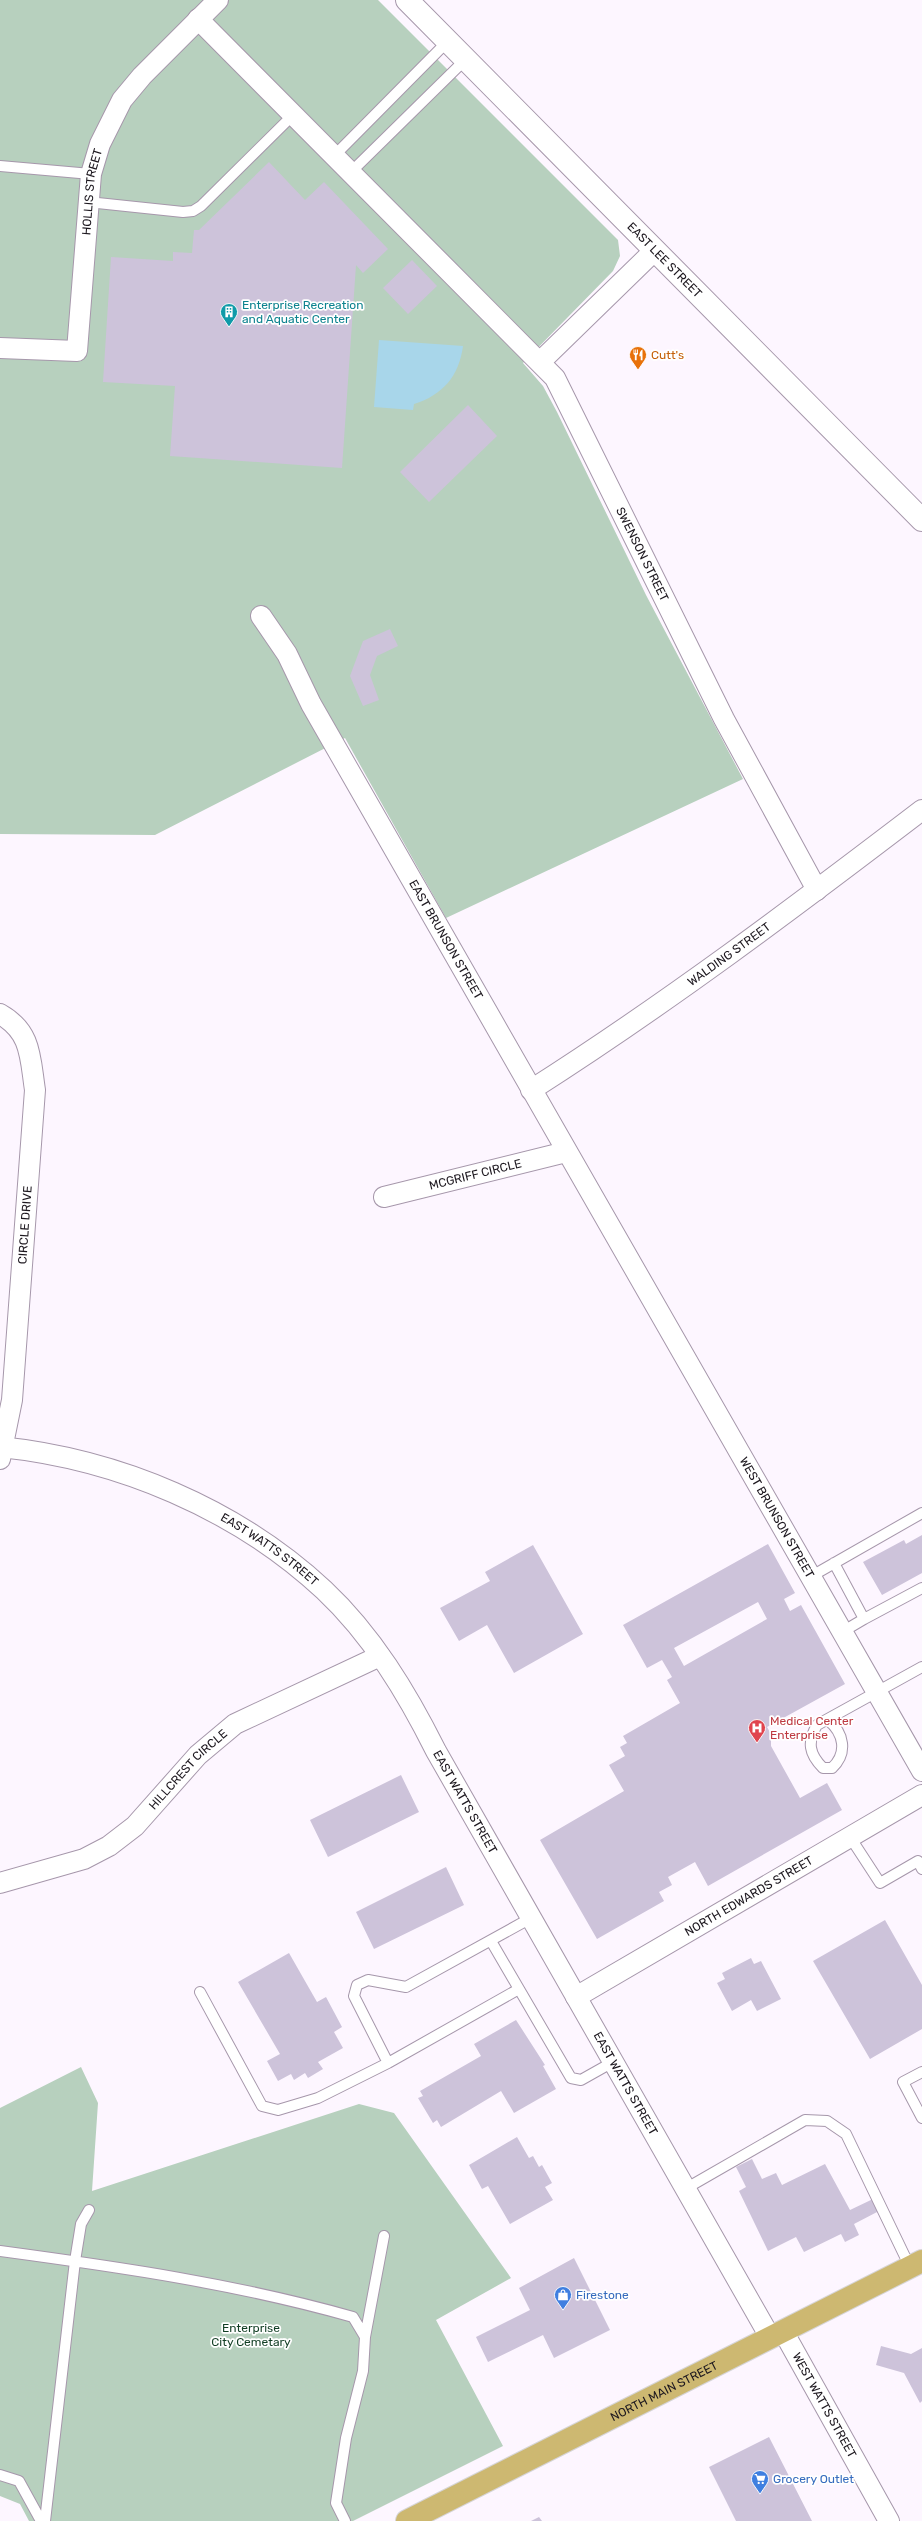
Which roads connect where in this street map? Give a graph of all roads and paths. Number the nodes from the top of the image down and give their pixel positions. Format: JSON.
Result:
{"nodes":[{"id":1,"x":218,"y":0,"type":"edge"},
{"id":2,"x":407,"y":0,"type":"edge"},
{"id":3,"x":198,"y":19,"type":"junction"},
{"id":4,"x":448,"y":41,"type":"junction"},
{"id":5,"x":466,"y":59,"type":"junction"},
{"id":6,"x":294,"y":114,"type":"junction"},
{"id":7,"x":334,"y":155,"type":"junction"},
{"id":8,"x":0,"y":166,"type":"edge"},
{"id":9,"x":351,"y":172,"type":"junction"},
{"id":10,"x":91,"y":174,"type":"junction"},
{"id":11,"x":88,"y":202,"type":"junction"},
{"id":12,"x":655,"y":250,"type":"junction"},
{"id":13,"x":0,"y":348,"type":"edge"},
{"id":14,"x":541,"y":361,"type":"junction"},
{"id":15,"x":922,"y":520,"type":"edge"},
{"id":16,"x":261,"y":616,"type":"dead end"},
{"id":17,"x":922,"y":810,"type":"edge"},
{"id":18,"x":817,"y":890,"type":"junction"},
{"id":19,"x":0,"y":1014,"type":"edge"},
{"id":20,"x":530,"y":1090,"type":"junction"},
{"id":21,"x":566,"y":1152,"type":"junction"},
{"id":22,"x":384,"y":1197,"type":"dead end"},
{"id":23,"x":630,"y":1265,"type":"joint"},
{"id":24,"x":1,"y":1451,"type":"edge"},
{"id":25,"x":922,"y":1513,"type":"edge"},
{"id":26,"x":834,"y":1563,"type":"junction"},
{"id":27,"x":810,"y":1577,"type":"junction"},
{"id":28,"x":922,"y":1588,"type":"edge"},
{"id":29,"x":864,"y":1619,"type":"junction"},
{"id":30,"x":842,"y":1632,"type":"junction"},
{"id":31,"x":380,"y":1656,"type":"junction"},
{"id":32,"x":922,"y":1667,"type":"edge"},
{"id":33,"x":876,"y":1692,"type":"junction"},
{"id":34,"x":828,"y":1720,"type":"junction"},
{"id":35,"x":922,"y":1771,"type":"edge"},
{"id":36,"x":922,"y":1795,"type":"edge"},
{"id":37,"x":850,"y":1837,"type":"junction"},
{"id":38,"x":922,"y":1869,"type":"edge"},
{"id":39,"x":0,"y":1883,"type":"edge"},
{"id":40,"x":531,"y":1918,"type":"junction"},
{"id":41,"x":491,"y":1941,"type":"junction"},
{"id":42,"x":519,"y":1989,"type":"junction"},
{"id":43,"x":200,"y":1992,"type":"dead end"},
{"id":44,"x":576,"y":1997,"type":"junction"},
{"id":45,"x":613,"y":2062,"type":"junction"},
{"id":46,"x":388,"y":2063,"type":"junction"},
{"id":47,"x":922,"y":2072,"type":"edge"},
{"id":48,"x":922,"y":2118,"type":"edge"},
{"id":49,"x":685,"y":2190,"type":"junction"},
{"id":50,"x":89,"y":2210,"type":"dead end"},
{"id":51,"x":384,"y":2236,"type":"dead end"},
{"id":52,"x":0,"y":2251,"type":"edge"},
{"id":53,"x":75,"y":2261,"type":"junction"},
{"id":54,"x":916,"y":2264,"type":"edge"},
{"id":55,"x":776,"y":2334,"type":"junction"},
{"id":56,"x":365,"y":2337,"type":"junction"},
{"id":57,"x":0,"y":2476,"type":"edge"},
{"id":58,"x":41,"y":2521,"type":"edge"},
{"id":59,"x":44,"y":2521,"type":"edge"},
{"id":60,"x":345,"y":2521,"type":"edge"},
{"id":61,"x":407,"y":2521,"type":"edge"},
{"id":62,"x":889,"y":2521,"type":"edge"}],
"edges":[{"from":1,"to":3,"type":"street","name":"HOLLIS STREET"},
{"from":2,"to":4,"type":"main road","name":"EAST LEE STREET"},
{"from":3,"to":6,"type":"street","name":"SWENSON STREET"},
{"from":3,"to":10,"type":"street","name":"HOLLIS STREET"},
{"from":4,"to":5,"type":"main road","name":"EAST LEE STREET"},
{"from":4,"to":7,"type":"lane"},
{"from":5,"to":9,"type":"lane"},
{"from":5,"to":12,"type":"main road","name":"EAST LEE STREET"},
{"from":6,"to":7,"type":"street","name":"SWENSON STREET"},
{"from":6,"to":11,"type":"lane"},
{"from":7,"to":9,"type":"street","name":"SWENSON STREET"},
{"from":8,"to":10,"type":"lane"},
{"from":9,"to":14,"type":"street","name":"SWENSON STREET"},
{"from":10,"to":11,"type":"street","name":"HOLLIS STREET"},
{"from":11,"to":13,"type":"street","name":"HOLLIS STREET"},
{"from":12,"to":14,"type":"street"},
{"from":12,"to":15,"type":"main road","name":"EAST LEE STREET"},
{"from":14,"to":18,"type":"street","name":"SWENSON STREET"},
{"from":16,"to":20,"type":"street","name":"EAST BRUNSON STREET"},
{"from":17,"to":18,"type":"street","name":"WALDING STREET"},
{"from":18,"to":20,"type":"street","name":"WALDING STREET"},
{"from":19,"to":24,"type":"street","name":"CIRCLE DRIVE"},
{"from":20,"to":21,"type":"street","name":"EAST BRUNSON STREET"},
{"from":21,"to":22,"type":"street","name":"MCGRIFF CIRCLE"},
{"from":21,"to":23,"type":"street","name":"EAST BRUNSON STREET"},
{"from":23,"to":27,"type":"street","name":"WEST BRUNSON STREET"},
{"from":24,"to":31,"type":"street","name":"EAST WATTS STREET"},
{"from":25,"to":26,"type":"lane"},
{"from":26,"to":27,"type":"lane"},
{"from":26,"to":29,"type":"lane"},
{"from":27,"to":30,"type":"street","name":"WEST BRUNSON STREET"},
{"from":28,"to":29,"type":"lane"},
{"from":29,"to":30,"type":"lane"},
{"from":30,"to":33,"type":"street","name":"WEST BRUNSON STREET"},
{"from":31,"to":39,"type":"street","name":"HILLCREST CIRCLE"},
{"from":31,"to":40,"type":"street","name":"EAST WATTS STREET"},
{"from":32,"to":33,"type":"lane"},
{"from":33,"to":34,"type":"lane"},
{"from":33,"to":35,"type":"street","name":"WEST BRUNSON STREET"},
{"from":34,"to":34,"type":"lane"},
{"from":36,"to":37,"type":"street","name":"NORTH EDWARDS STREET"},
{"from":37,"to":38,"type":"lane"},
{"from":37,"to":44,"type":"street","name":"NORTH EDWARDS STREET"},
{"from":40,"to":41,"type":"lane"},
{"from":40,"to":44,"type":"street","name":"EAST WATTS STREET"},
{"from":41,"to":42,"type":"lane"},
{"from":41,"to":46,"type":"lane"},
{"from":42,"to":45,"type":"lane"},
{"from":42,"to":46,"type":"lane"},
{"from":43,"to":46,"type":"lane"},
{"from":44,"to":45,"type":"street","name":"EAST WATTS STREET"},
{"from":45,"to":49,"type":"street","name":"EAST WATTS STREET"},
{"from":47,"to":48,"type":"lane"},
{"from":49,"to":54,"type":"lane"},
{"from":49,"to":55,"type":"street","name":"EAST WATTS STREET"},
{"from":50,"to":53,"type":"lane"},
{"from":51,"to":56,"type":"lane"},
{"from":52,"to":53,"type":"lane"},
{"from":53,"to":56,"type":"lane"},
{"from":53,"to":59,"type":"lane"},
{"from":54,"to":55,"type":"main road","name":"NORTH MAIN STREET"},
{"from":55,"to":61,"type":"main road","name":"NORTH MAIN STREET"},
{"from":55,"to":62,"type":"street","name":"WEST WATTS STREET"},
{"from":56,"to":60,"type":"lane"},
{"from":57,"to":58,"type":"lane"}]}
